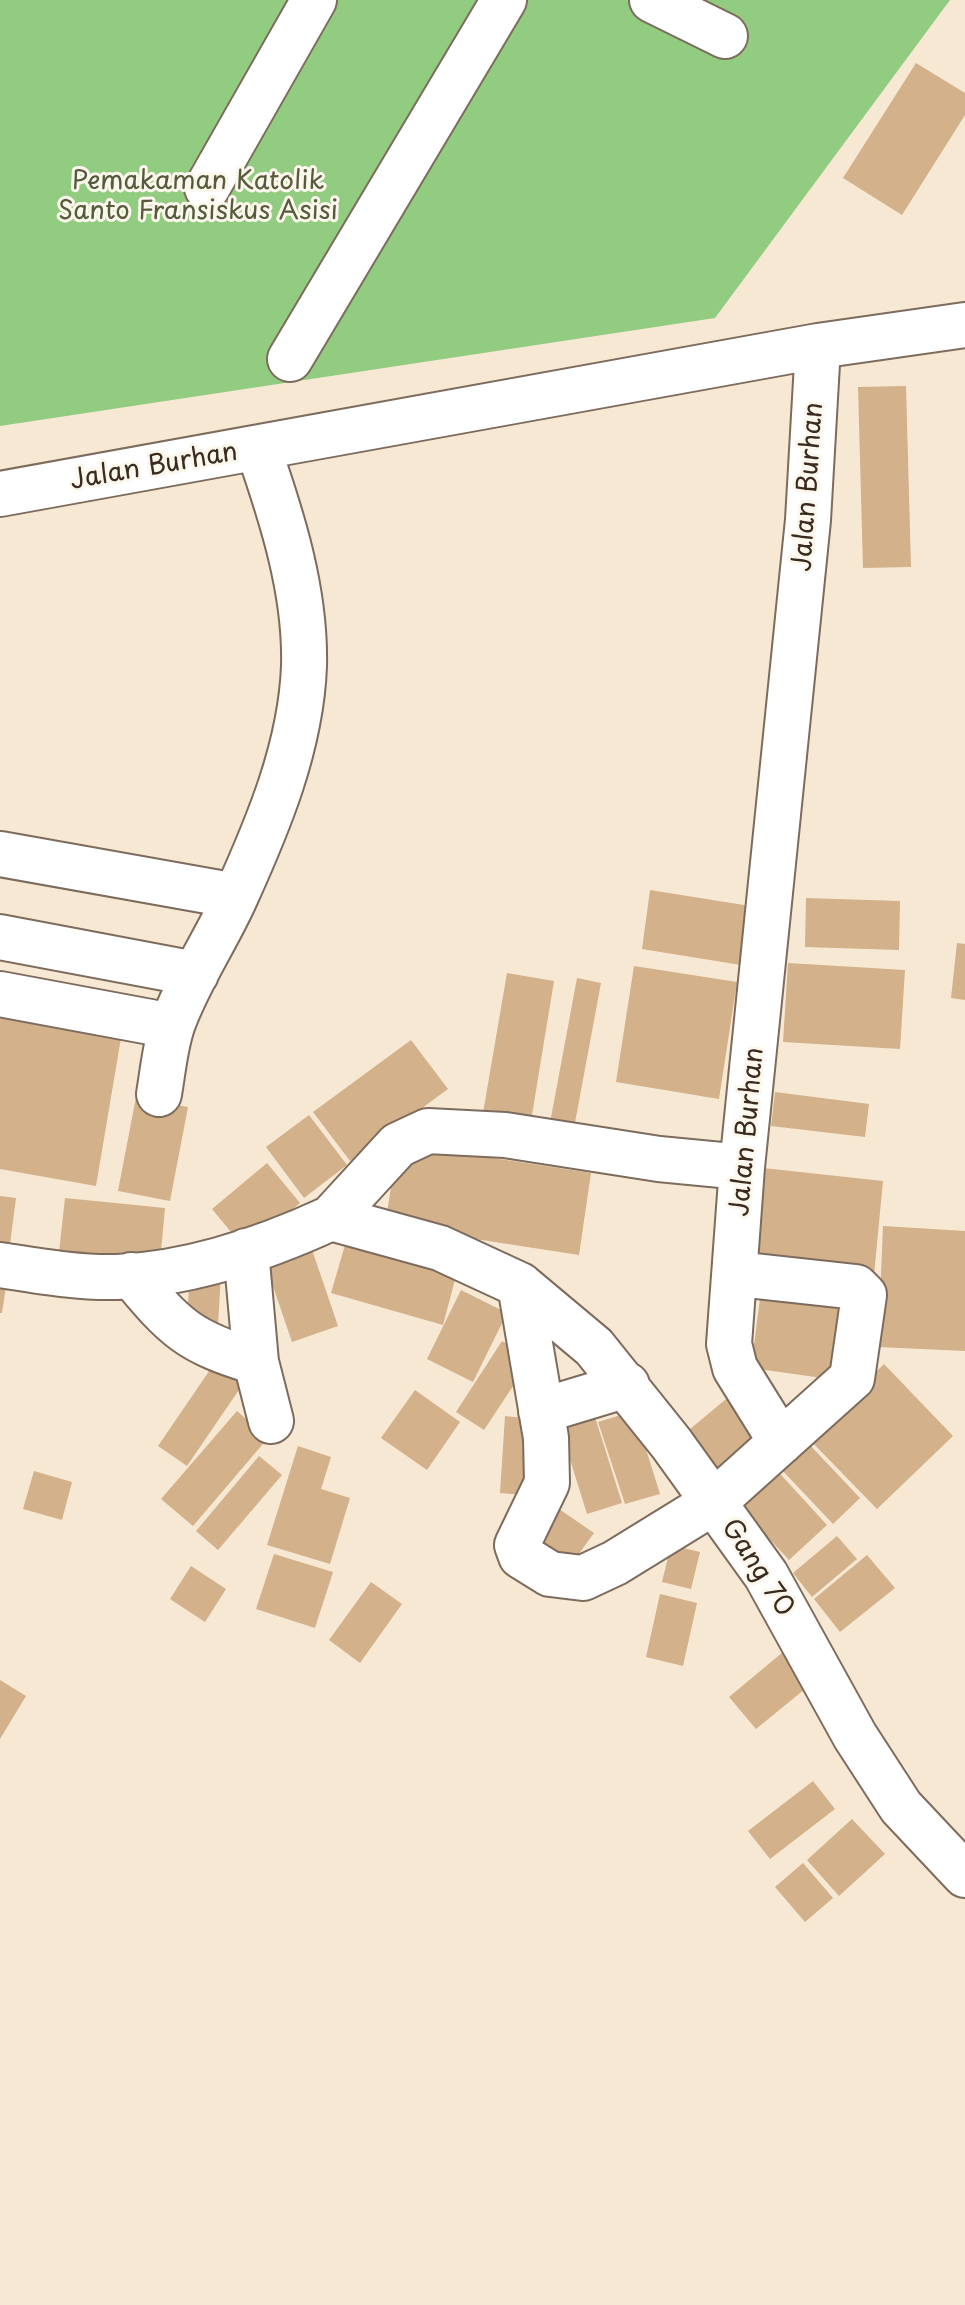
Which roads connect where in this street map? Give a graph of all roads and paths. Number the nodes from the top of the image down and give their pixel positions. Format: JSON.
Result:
{"nodes":[{"id":1,"x":314,"y":0,"type":"edge"},
{"id":2,"x":504,"y":0,"type":"edge"},
{"id":3,"x":652,"y":0,"type":"edge"},
{"id":4,"x":725,"y":36,"type":"dead end"},
{"id":5,"x":207,"y":188,"type":"dead end"},
{"id":6,"x":965,"y":325,"type":"edge"},
{"id":7,"x":818,"y":346,"type":"junction"},
{"id":8,"x":290,"y":359,"type":"dead end"},
{"id":9,"x":258,"y":448,"type":"junction"},
{"id":10,"x":0,"y":494,"type":"edge"},
{"id":11,"x":0,"y":854,"type":"edge"},
{"id":12,"x":236,"y":896,"type":"junction"},
{"id":13,"x":0,"y":937,"type":"edge"},
{"id":14,"x":196,"y":974,"type":"junction"},
{"id":15,"x":0,"y":994,"type":"edge"},
{"id":16,"x":172,"y":1026,"type":"junction"},
{"id":17,"x":159,"y":1094,"type":"dead end"},
{"id":18,"x":742,"y":1167,"type":"junction"},
{"id":19,"x":331,"y":1218,"type":"junction"},
{"id":20,"x":246,"y":1251,"type":"junction"},
{"id":21,"x":0,"y":1265,"type":"edge"},
{"id":22,"x":737,"y":1274,"type":"junction"},
{"id":23,"x":131,"y":1275,"type":"junction"},
{"id":24,"x":520,"y":1285,"type":"junction"},
{"id":25,"x":256,"y":1362,"type":"junction"},
{"id":26,"x":627,"y":1385,"type":"junction"},
{"id":27,"x":541,"y":1411,"type":"junction"},
{"id":28,"x":271,"y":1421,"type":"dead end"},
{"id":29,"x":781,"y":1442,"type":"junction"},
{"id":30,"x":714,"y":1502,"type":"junction"},
{"id":31,"x":965,"y":1875,"type":"edge"}],
"edges":[{"from":1,"to":5,"type":"street"},
{"from":2,"to":8,"type":"street"},
{"from":3,"to":4,"type":"street"},
{"from":6,"to":7,"type":"street"},
{"from":7,"to":9,"type":"street","name":"Jalan Burhan"},
{"from":7,"to":18,"type":"street","name":"Jalan Burhan"},
{"from":9,"to":10,"type":"street","name":"Jalan Burhan"},
{"from":9,"to":12,"type":"street"},
{"from":11,"to":12,"type":"street"},
{"from":12,"to":14,"type":"street"},
{"from":13,"to":14,"type":"street"},
{"from":14,"to":16,"type":"street"},
{"from":15,"to":16,"type":"street"},
{"from":16,"to":17,"type":"street"},
{"from":18,"to":19,"type":"street"},
{"from":18,"to":22,"type":"street","name":"Jalan Burhan"},
{"from":19,"to":20,"type":"street"},
{"from":19,"to":24,"type":"street","name":"Gang 70"},
{"from":20,"to":23,"type":"street"},
{"from":20,"to":25,"type":"street"},
{"from":21,"to":23,"type":"street"},
{"from":22,"to":29,"type":"street","name":"Jalan Burhan"},
{"from":22,"to":29,"type":"street"},
{"from":23,"to":25,"type":"street"},
{"from":24,"to":26,"type":"street","name":"Gang 70"},
{"from":24,"to":27,"type":"street"},
{"from":25,"to":28,"type":"street"},
{"from":26,"to":27,"type":"street"},
{"from":26,"to":30,"type":"street","name":"Gang 70"},
{"from":27,"to":30,"type":"street"},
{"from":29,"to":30,"type":"street"},
{"from":30,"to":31,"type":"street","name":"Gang 70"}]}
